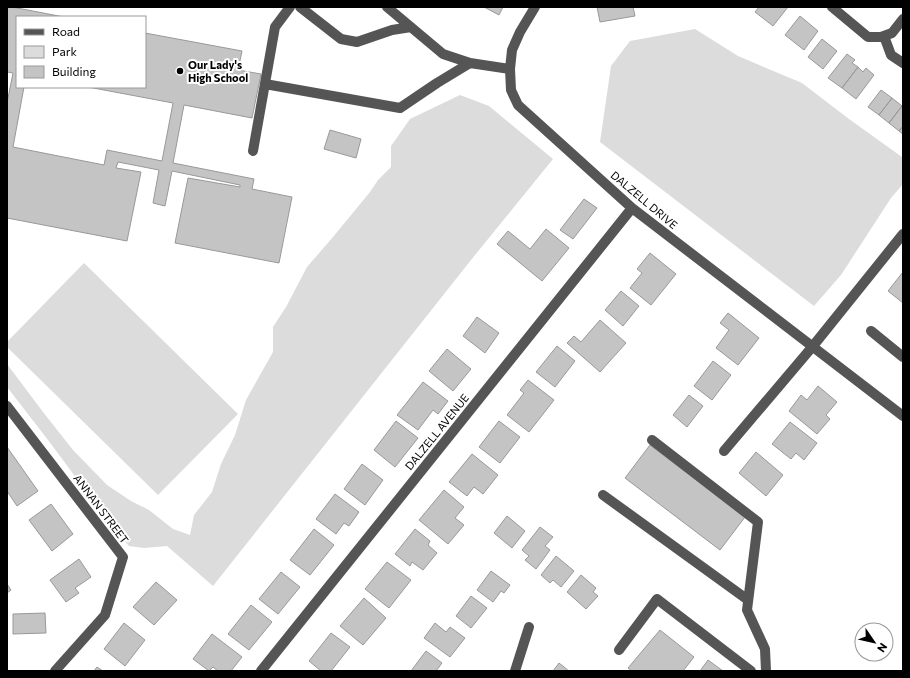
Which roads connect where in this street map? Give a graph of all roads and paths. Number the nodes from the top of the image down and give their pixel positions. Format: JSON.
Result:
{"nodes":[{"id":1,"x":290,"y":7,"type":"edge"},
{"id":2,"x":300,"y":7,"type":"edge"},
{"id":3,"x":387,"y":7,"type":"edge"},
{"id":4,"x":535,"y":7,"type":"edge"},
{"id":5,"x":832,"y":7,"type":"edge"},
{"id":6,"x":903,"y":19,"type":"edge"},
{"id":7,"x":411,"y":27,"type":"junction"},
{"id":8,"x":884,"y":36,"type":"junction"},
{"id":9,"x":470,"y":63,"type":"junction"},
{"id":10,"x":903,"y":63,"type":"edge"},
{"id":11,"x":510,"y":69,"type":"junction"},
{"id":12,"x":265,"y":84,"type":"junction"},
{"id":13,"x":253,"y":151,"type":"dead end"},
{"id":14,"x":632,"y":208,"type":"junction"},
{"id":15,"x":903,"y":234,"type":"edge"},
{"id":16,"x":871,"y":331,"type":"dead end"},
{"id":17,"x":813,"y":346,"type":"junction"},
{"id":18,"x":903,"y":357,"type":"edge"},
{"id":19,"x":7,"y":406,"type":"edge"},
{"id":20,"x":903,"y":416,"type":"edge"},
{"id":21,"x":652,"y":440,"type":"dead end"},
{"id":22,"x":724,"y":451,"type":"dead end"},
{"id":23,"x":603,"y":495,"type":"dead end"},
{"id":24,"x":748,"y":600,"type":"junction"},
{"id":25,"x":529,"y":627,"type":"dead end"},
{"id":26,"x":618,"y":650,"type":"dead end"},
{"id":27,"x":55,"y":671,"type":"edge"},
{"id":28,"x":261,"y":671,"type":"edge"},
{"id":29,"x":515,"y":671,"type":"edge"},
{"id":30,"x":751,"y":671,"type":"edge"},
{"id":31,"x":766,"y":671,"type":"edge"}],
"edges":[{"from":1,"to":12,"type":"street"},
{"from":2,"to":7,"type":"street"},
{"from":3,"to":7,"type":"street"},
{"from":4,"to":11,"type":"street","name":"DALZELL DRIVE"},
{"from":5,"to":8,"type":"street"},
{"from":6,"to":8,"type":"street"},
{"from":7,"to":9,"type":"street"},
{"from":8,"to":10,"type":"street"},
{"from":9,"to":11,"type":"street"},
{"from":9,"to":12,"type":"street"},
{"from":11,"to":14,"type":"street","name":"DALZELL DRIVE"},
{"from":12,"to":13,"type":"street"},
{"from":14,"to":17,"type":"street","name":"DALZELL DRIVE"},
{"from":14,"to":28,"type":"street","name":"DALZELL AVENUE"},
{"from":15,"to":17,"type":"street"},
{"from":16,"to":18,"type":"street"},
{"from":17,"to":20,"type":"street","name":"DALZELL DRIVE"},
{"from":17,"to":22,"type":"street"},
{"from":19,"to":27,"type":"street","name":"ANNAN STREET"},
{"from":21,"to":24,"type":"street"},
{"from":23,"to":24,"type":"street"},
{"from":24,"to":31,"type":"street"},
{"from":25,"to":29,"type":"street"},
{"from":26,"to":30,"type":"street"}]}
